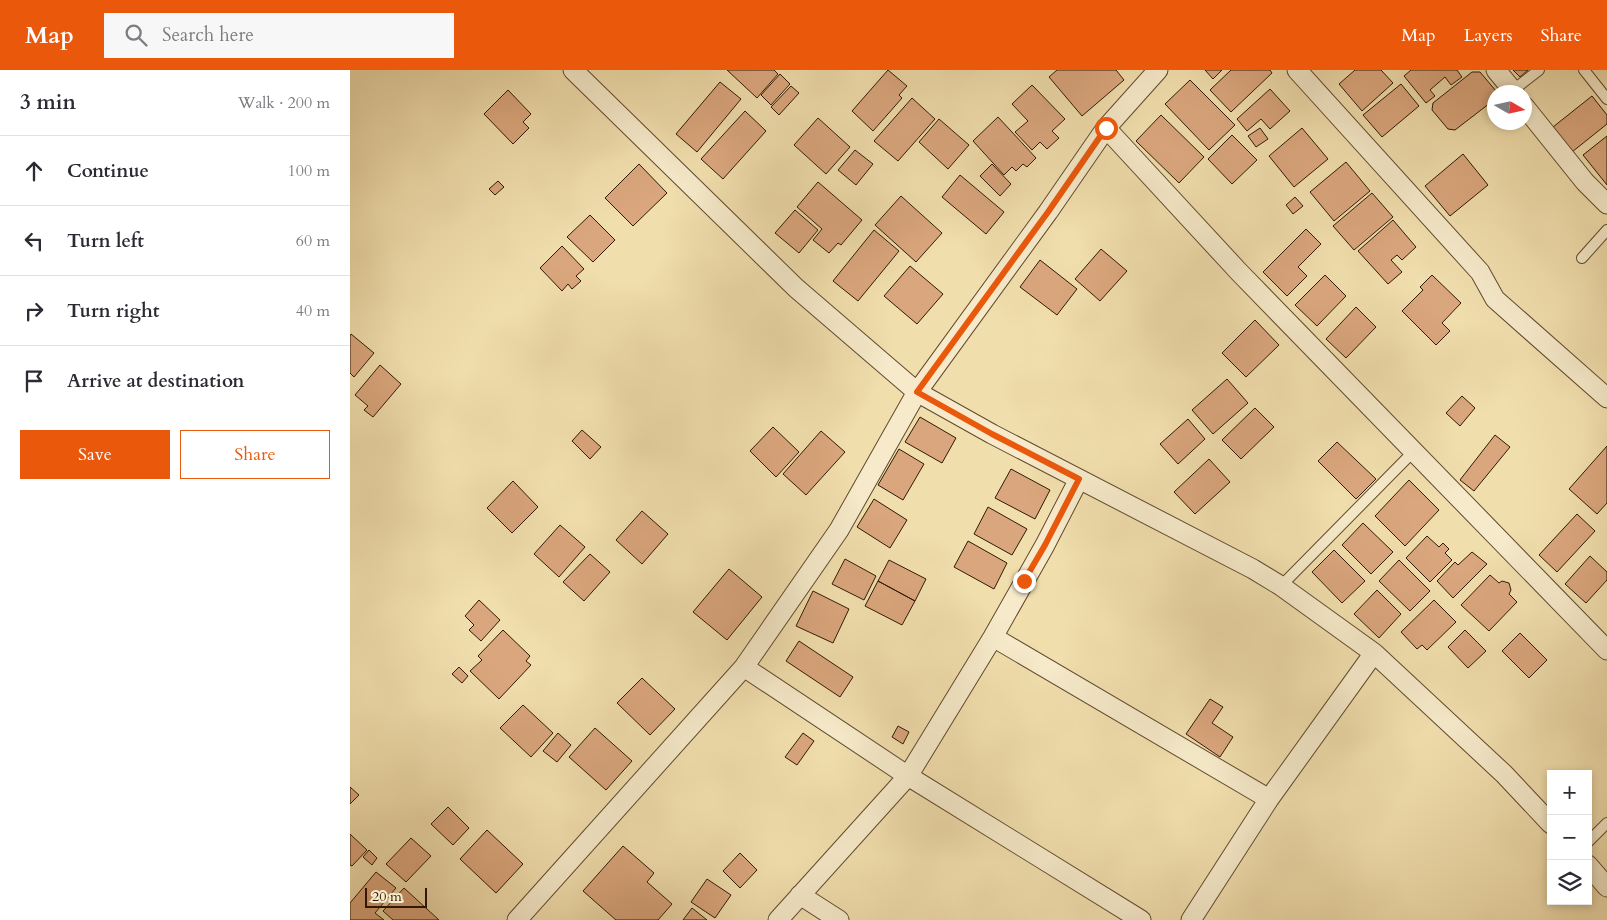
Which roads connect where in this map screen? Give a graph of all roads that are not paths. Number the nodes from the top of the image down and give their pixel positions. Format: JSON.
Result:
{"nodes":[{"id":1,"x":573,"y":70,"type":"edge"},
{"id":2,"x":1158,"y":70,"type":"edge"},
{"id":3,"x":1297,"y":70,"type":"edge"},
{"id":4,"x":1496,"y":70,"type":"edge"},
{"id":5,"x":1539,"y":70,"type":"edge"},
{"id":6,"x":1584,"y":70,"type":"edge"},
{"id":7,"x":1508,"y":85,"type":"edge"},
{"id":8,"x":1521,"y":85,"type":"edge"},
{"id":9,"x":1607,"y":99,"type":"edge"},
{"id":10,"x":1532,"y":116,"type":"edge"},
{"id":11,"x":1106,"y":128,"type":"junction"},
{"id":12,"x":1607,"y":204,"type":"edge"},
{"id":13,"x":1607,"y":230,"type":"edge"},
{"id":14,"x":1582,"y":258,"type":"dead end"},
{"id":15,"x":917,"y":392,"type":"junction"},
{"id":16,"x":1607,"y":398,"type":"edge"},
{"id":17,"x":1414,"y":451,"type":"junction"},
{"id":18,"x":1079,"y":479,"type":"junction"},
{"id":19,"x":1281,"y":586,"type":"junction"},
{"id":20,"x":993,"y":637,"type":"junction"},
{"id":21,"x":1607,"y":650,"type":"edge"},
{"id":22,"x":1374,"y":653,"type":"junction"},
{"id":23,"x":744,"y":667,"type":"junction"},
{"id":24,"x":908,"y":776,"type":"junction"},
{"id":25,"x":1269,"y":799,"type":"junction"},
{"id":26,"x":1547,"y":820,"type":"edge"},
{"id":27,"x":1607,"y":824,"type":"edge"},
{"id":28,"x":1592,"y":838,"type":"edge"},
{"id":29,"x":1592,"y":870,"type":"edge"},
{"id":30,"x":1607,"y":887,"type":"edge"},
{"id":31,"x":800,"y":895,"type":"junction"},
{"id":32,"x":517,"y":920,"type":"edge"},
{"id":33,"x":778,"y":920,"type":"edge"},
{"id":34,"x":839,"y":920,"type":"edge"},
{"id":35,"x":1141,"y":920,"type":"edge"},
{"id":36,"x":1191,"y":920,"type":"edge"}],
"edges":[{"from":1,"to":15,"type":"street"},
{"from":2,"to":11,"type":"street"},
{"from":3,"to":16,"type":"street"},
{"from":4,"to":7,"type":"street"},
{"from":5,"to":8,"type":"lane"},
{"from":6,"to":9,"type":"lane"},
{"from":10,"to":12,"type":"street"},
{"from":11,"to":15,"type":"street"},
{"from":11,"to":17,"type":"street"},
{"from":13,"to":14,"type":"lane"},
{"from":15,"to":18,"type":"street"},
{"from":15,"to":23,"type":"street"},
{"from":17,"to":19,"type":"lane"},
{"from":17,"to":21,"type":"street"},
{"from":18,"to":19,"type":"street"},
{"from":18,"to":20,"type":"street"},
{"from":19,"to":22,"type":"street"},
{"from":20,"to":24,"type":"street"},
{"from":20,"to":25,"type":"street"},
{"from":22,"to":25,"type":"street"},
{"from":22,"to":26,"type":"street"},
{"from":23,"to":24,"type":"street"},
{"from":23,"to":32,"type":"street"},
{"from":24,"to":31,"type":"street"},
{"from":24,"to":35,"type":"street"},
{"from":25,"to":36,"type":"street"},
{"from":27,"to":28,"type":"lane"},
{"from":29,"to":30,"type":"street"},
{"from":31,"to":33,"type":"street"},
{"from":31,"to":34,"type":"street"}]}
